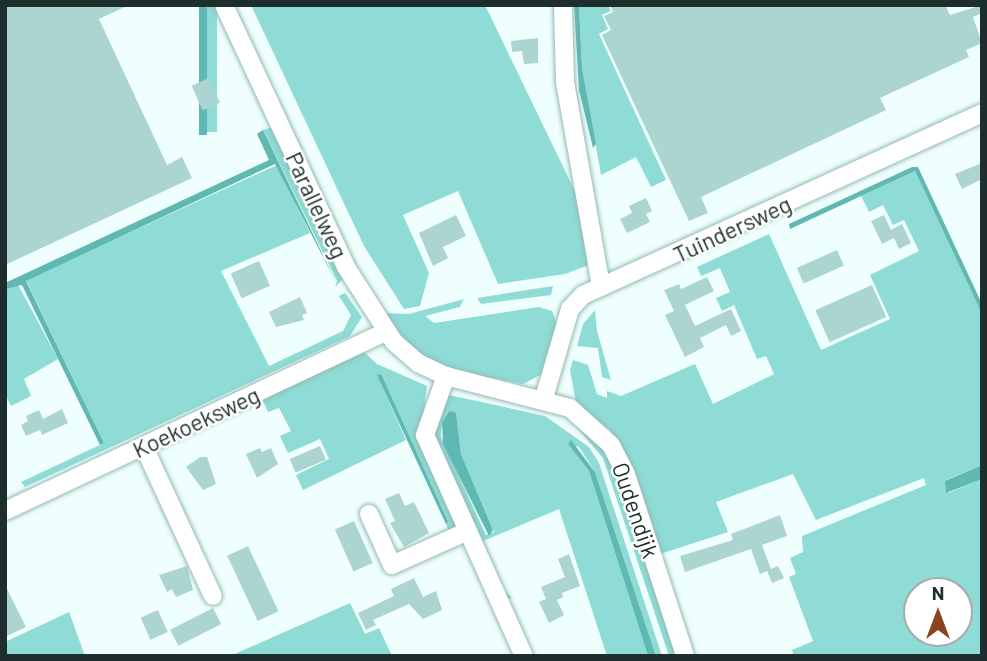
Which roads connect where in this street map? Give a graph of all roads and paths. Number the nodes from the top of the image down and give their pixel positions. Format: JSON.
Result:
{"nodes":[{"id":1,"x":224,"y":5,"type":"edge"},
{"id":2,"x":563,"y":5,"type":"edge"},
{"id":3,"x":982,"y":113,"type":"edge"},
{"id":4,"x":601,"y":287,"type":"junction"},
{"id":5,"x":386,"y":332,"type":"junction"},
{"id":6,"x":446,"y":376,"type":"junction"},
{"id":7,"x":544,"y":398,"type":"junction"},
{"id":8,"x":144,"y":447,"type":"junction"},
{"id":9,"x":5,"y":511,"type":"edge"},
{"id":10,"x":369,"y":514,"type":"dead end"},
{"id":11,"x":468,"y":531,"type":"junction"},
{"id":12,"x":213,"y":596,"type":"dead end"},
{"id":13,"x":524,"y":656,"type":"edge"},
{"id":14,"x":685,"y":656,"type":"edge"}],
"edges":[{"from":1,"to":5,"type":"street","name":"Parallelweg"},
{"from":2,"to":4,"type":"street"},
{"from":3,"to":4,"type":"street","name":"Tuindersweg"},
{"from":4,"to":7,"type":"street","name":"Tuindersweg"},
{"from":5,"to":6,"type":"street","name":"Parallelweg"},
{"from":5,"to":8,"type":"street","name":"Koekoeksweg"},
{"from":6,"to":7,"type":"street","name":"Parallelweg"},
{"from":6,"to":11,"type":"street"},
{"from":7,"to":14,"type":"street","name":"Oudendijk"},
{"from":8,"to":9,"type":"street","name":"Koekoeksweg"},
{"from":8,"to":12,"type":"street"},
{"from":10,"to":11,"type":"street"},
{"from":11,"to":13,"type":"street"}]}
